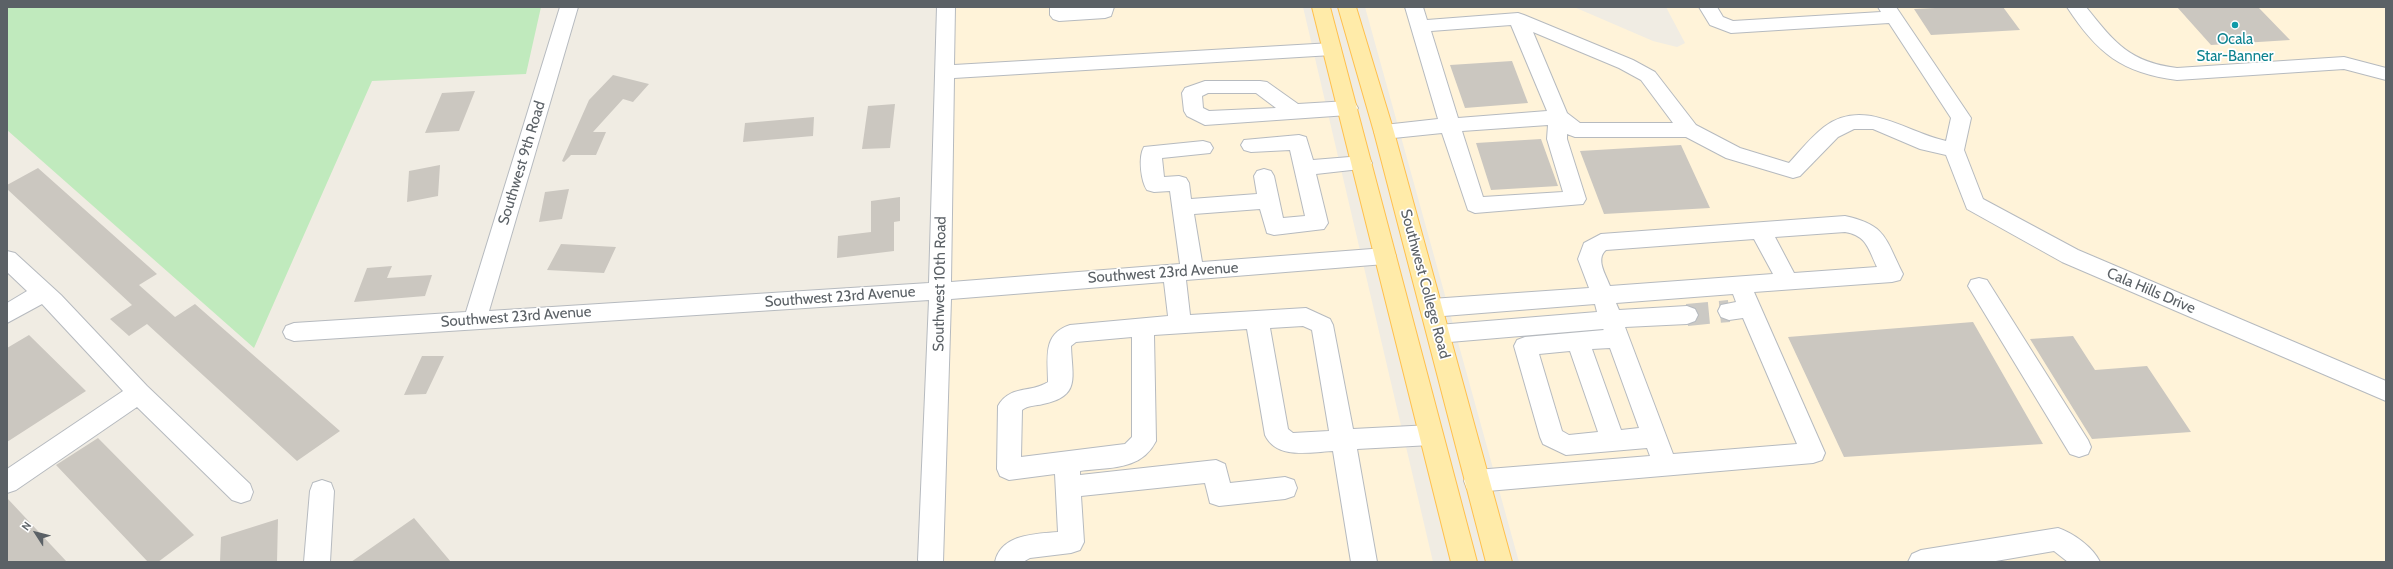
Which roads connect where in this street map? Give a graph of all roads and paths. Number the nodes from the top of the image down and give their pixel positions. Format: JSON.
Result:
{"nodes":[{"id":1,"x":569,"y":7,"type":"edge"},
{"id":2,"x":946,"y":7,"type":"edge"},
{"id":3,"x":1059,"y":7,"type":"edge"},
{"id":4,"x":1105,"y":7,"type":"edge"},
{"id":5,"x":1321,"y":7,"type":"edge"},
{"id":6,"x":1347,"y":7,"type":"edge"},
{"id":7,"x":1414,"y":7,"type":"edge"},
{"id":8,"x":1708,"y":7,"type":"edge"},
{"id":9,"x":2076,"y":7,"type":"edge"},
{"id":10,"x":1891,"y":12,"type":"edge"},
{"id":11,"x":1518,"y":20,"type":"junction"},
{"id":12,"x":1420,"y":26,"type":"junction"},
{"id":13,"x":1332,"y":49,"type":"junction"},
{"id":14,"x":944,"y":72,"type":"junction"},
{"id":15,"x":2386,"y":74,"type":"edge"},
{"id":16,"x":1348,"y":108,"type":"junction"},
{"id":17,"x":1294,"y":111,"type":"junction"},
{"id":18,"x":1559,"y":117,"type":"junction"},
{"id":19,"x":1450,"y":125,"type":"junction"},
{"id":20,"x":1689,"y":130,"type":"junction"},
{"id":21,"x":1384,"y":132,"type":"junction"},
{"id":22,"x":1250,"y":145,"type":"dead end"},
{"id":23,"x":1203,"y":148,"type":"dead end"},
{"id":24,"x":1954,"y":150,"type":"junction"},
{"id":25,"x":1362,"y":163,"type":"junction"},
{"id":26,"x":1304,"y":168,"type":"junction"},
{"id":27,"x":1264,"y":176,"type":"dead end"},
{"id":28,"x":1269,"y":201,"type":"junction"},
{"id":29,"x":1182,"y":207,"type":"junction"},
{"id":30,"x":1760,"y":230,"type":"junction"},
{"id":31,"x":1385,"y":256,"type":"junction"},
{"id":32,"x":7,"y":259,"type":"edge"},
{"id":33,"x":1183,"y":271,"type":"junction"},
{"id":34,"x":1788,"y":281,"type":"junction"},
{"id":35,"x":1740,"y":284,"type":"junction"},
{"id":36,"x":1979,"y":286,"type":"dead end"},
{"id":37,"x":940,"y":291,"type":"junction"},
{"id":38,"x":43,"y":292,"type":"junction"},
{"id":39,"x":1604,"y":295,"type":"junction"},
{"id":40,"x":1431,"y":308,"type":"junction"},
{"id":41,"x":7,"y":314,"type":"edge"},
{"id":42,"x":1687,"y":315,"type":"tunnel mouth"},
{"id":43,"x":475,"y":319,"type":"junction"},
{"id":44,"x":1258,"y":320,"type":"junction"},
{"id":45,"x":1180,"y":324,"type":"junction"},
{"id":46,"x":1143,"y":328,"type":"junction"},
{"id":47,"x":1616,"y":328,"type":"junction"},
{"id":48,"x":294,"y":332,"type":"dead end"},
{"id":49,"x":1438,"y":334,"type":"junction"},
{"id":50,"x":1578,"y":341,"type":"junction"},
{"id":51,"x":2386,"y":391,"type":"edge"},
{"id":52,"x":139,"y":393,"type":"junction"},
{"id":53,"x":1431,"y":435,"type":"junction"},
{"id":54,"x":1654,"y":437,"type":"junction"},
{"id":55,"x":1343,"y":440,"type":"junction"},
{"id":56,"x":1613,"y":440,"type":"junction"},
{"id":57,"x":2079,"y":447,"type":"dead end"},
{"id":58,"x":1067,"y":462,"type":"junction"},
{"id":59,"x":1664,"y":464,"type":"junction"},
{"id":60,"x":1476,"y":481,"type":"junction"},
{"id":61,"x":7,"y":482,"type":"edge"},
{"id":62,"x":1068,"y":487,"type":"junction"},
{"id":63,"x":1284,"y":488,"type":"dead end"},
{"id":64,"x":322,"y":491,"type":"dead end"},
{"id":65,"x":241,"y":492,"type":"dead end"},
{"id":66,"x":931,"y":560,"type":"dead end"},
{"id":67,"x":317,"y":562,"type":"edge"},
{"id":68,"x":1008,"y":562,"type":"edge"},
{"id":69,"x":1364,"y":562,"type":"edge"},
{"id":70,"x":1464,"y":562,"type":"edge"},
{"id":71,"x":1499,"y":562,"type":"edge"},
{"id":72,"x":1927,"y":562,"type":"edge"},
{"id":73,"x":2088,"y":562,"type":"edge"}],
"edges":[{"from":1,"to":43,"type":"street","name":"Southwest 9th Road"},
{"from":2,"to":14,"type":"street","name":"Southwest 10th Road"},
{"from":3,"to":4,"type":"street"},
{"from":5,"to":13,"type":"main road","name":"Southwest College Road"},
{"from":6,"to":21,"type":"main road","name":"Southwest College Road"},
{"from":7,"to":12,"type":"street"},
{"from":8,"to":10,"type":"street"},
{"from":9,"to":15,"type":"street"},
{"from":10,"to":24,"type":"street"},
{"from":11,"to":12,"type":"street"},
{"from":11,"to":18,"type":"street"},
{"from":11,"to":20,"type":"street"},
{"from":12,"to":19,"type":"street"},
{"from":13,"to":14,"type":"street"},
{"from":13,"to":16,"type":"main road","name":"Southwest College Road"},
{"from":14,"to":37,"type":"street","name":"Southwest 10th Road"},
{"from":16,"to":17,"type":"street"},
{"from":16,"to":25,"type":"main road","name":"Southwest College Road"},
{"from":17,"to":17,"type":"street"},
{"from":18,"to":19,"type":"street"},
{"from":18,"to":19,"type":"street"},
{"from":18,"to":20,"type":"street"},
{"from":19,"to":21,"type":"street"},
{"from":20,"to":24,"type":"street"},
{"from":21,"to":40,"type":"main road","name":"Southwest College Road"},
{"from":22,"to":26,"type":"street"},
{"from":23,"to":29,"type":"street"},
{"from":24,"to":51,"type":"street","name":"Cala Hills Drive"},
{"from":25,"to":26,"type":"street"},
{"from":25,"to":31,"type":"main road","name":"Southwest College Road"},
{"from":26,"to":28,"type":"street"},
{"from":27,"to":28,"type":"street"},
{"from":28,"to":29,"type":"street"},
{"from":29,"to":33,"type":"street"},
{"from":30,"to":34,"type":"street"},
{"from":30,"to":34,"type":"street"},
{"from":30,"to":39,"type":"street"},
{"from":31,"to":33,"type":"street","name":"Southwest 23rd Avenue"},
{"from":31,"to":53,"type":"main road","name":"Southwest College Road"},
{"from":32,"to":38,"type":"street"},
{"from":33,"to":37,"type":"street","name":"Southwest 23rd Avenue"},
{"from":33,"to":45,"type":"street"},
{"from":34,"to":35,"type":"street"},
{"from":35,"to":39,"type":"street"},
{"from":35,"to":59,"type":"street"},
{"from":36,"to":57,"type":"street"},
{"from":37,"to":43,"type":"street","name":"Southwest 23rd Avenue"},
{"from":37,"to":66,"type":"street","name":"Southwest 10th Road"},
{"from":38,"to":41,"type":"street"},
{"from":38,"to":52,"type":"street"},
{"from":39,"to":40,"type":"street"},
{"from":39,"to":47,"type":"street"},
{"from":40,"to":49,"type":"main road","name":"Southwest College Road"},
{"from":42,"to":47,"type":"street"},
{"from":43,"to":48,"type":"street","name":"Southwest 23rd Avenue"},
{"from":44,"to":45,"type":"street"},
{"from":44,"to":55,"type":"street"},
{"from":44,"to":55,"type":"street"},
{"from":45,"to":46,"type":"street"},
{"from":46,"to":58,"type":"street"},
{"from":46,"to":58,"type":"street"},
{"from":47,"to":49,"type":"street"},
{"from":47,"to":50,"type":"street"},
{"from":47,"to":54,"type":"street"},
{"from":49,"to":60,"type":"main road","name":"Southwest College Road"},
{"from":50,"to":56,"type":"street"},
{"from":50,"to":56,"type":"street"},
{"from":52,"to":61,"type":"street"},
{"from":52,"to":65,"type":"street"},
{"from":53,"to":55,"type":"street"},
{"from":53,"to":70,"type":"main road","name":"Southwest College Road"},
{"from":54,"to":56,"type":"street"},
{"from":54,"to":59,"type":"street"},
{"from":55,"to":69,"type":"street"},
{"from":58,"to":62,"type":"street"},
{"from":59,"to":60,"type":"street"},
{"from":60,"to":71,"type":"main road","name":"Southwest College Road"},
{"from":62,"to":63,"type":"street"},
{"from":62,"to":68,"type":"street"},
{"from":64,"to":67,"type":"street"},
{"from":72,"to":73,"type":"street"}]}
